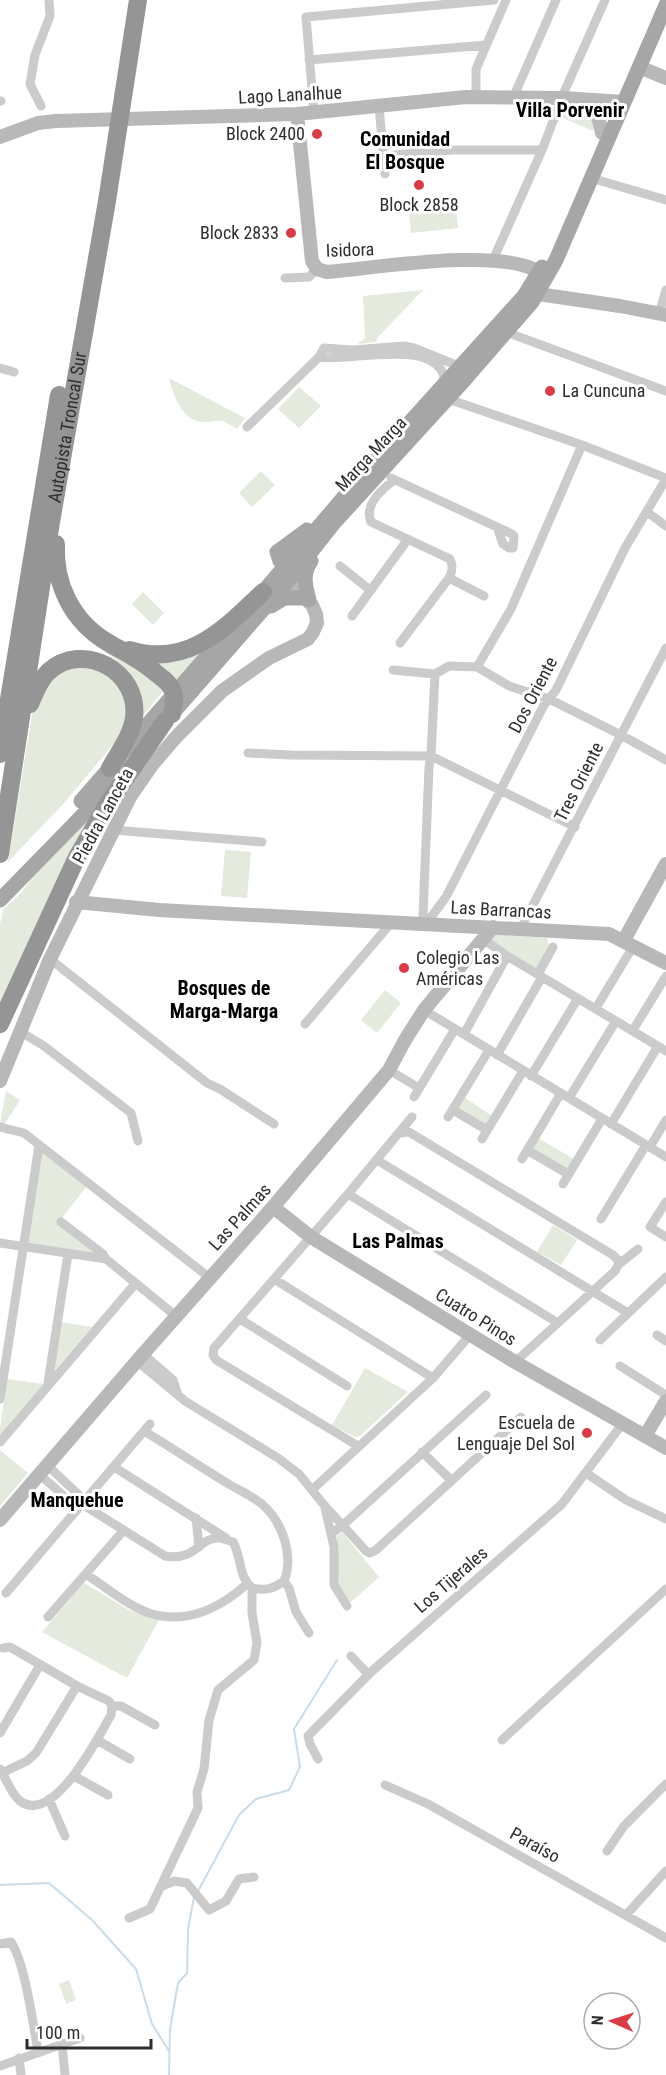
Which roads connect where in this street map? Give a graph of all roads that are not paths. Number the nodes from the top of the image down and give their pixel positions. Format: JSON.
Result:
{"nodes":[{"id":1,"x":49,"y":0,"type":"edge"},
{"id":2,"x":126,"y":0,"type":"edge"},
{"id":3,"x":138,"y":0,"type":"edge"},
{"id":4,"x":494,"y":0,"type":"edge"},
{"id":5,"x":506,"y":0,"type":"edge"},
{"id":6,"x":556,"y":0,"type":"edge"},
{"id":7,"x":605,"y":0,"type":"edge"},
{"id":8,"x":660,"y":0,"type":"edge"},
{"id":9,"x":666,"y":5,"type":"edge"},
{"id":10,"x":641,"y":44,"type":"junction"},
{"id":11,"x":486,"y":45,"type":"junction"},
{"id":12,"x":309,"y":60,"type":"junction"},
{"id":13,"x":639,"y":67,"type":"junction"},
{"id":14,"x":626,"y":76,"type":"junction"},
{"id":15,"x":666,"y":78,"type":"edge"},
{"id":16,"x":476,"y":97,"type":"junction"},
{"id":17,"x":513,"y":98,"type":"junction"},
{"id":18,"x":563,"y":98,"type":"junction"},
{"id":19,"x":584,"y":100,"type":"junction"},
{"id":20,"x":620,"y":101,"type":"junction"},
{"id":21,"x":41,"y":106,"type":"dead end"},
{"id":22,"x":379,"y":106,"type":"junction"},
{"id":23,"x":314,"y":113,"type":"junction"},
{"id":24,"x":297,"y":114,"type":"junction"},
{"id":25,"x":602,"y":133,"type":"junction"},
{"id":26,"x":0,"y":137,"type":"edge"},
{"id":27,"x":542,"y":150,"type":"junction"},
{"id":28,"x":383,"y":156,"type":"junction"},
{"id":29,"x":385,"y":174,"type":"dead end"},
{"id":30,"x":591,"y":178,"type":"junction"},
{"id":31,"x":666,"y":200,"type":"edge"},
{"id":32,"x":493,"y":260,"type":"junction"},
{"id":33,"x":317,"y":269,"type":"junction"},
{"id":34,"x":539,"y":272,"type":"junction"},
{"id":35,"x":285,"y":278,"type":"dead end"},
{"id":36,"x":666,"y":290,"type":"edge"},
{"id":37,"x":538,"y":294,"type":"junction"},
{"id":38,"x":662,"y":314,"type":"edge"},
{"id":39,"x":506,"y":332,"type":"junction"},
{"id":40,"x":319,"y":357,"type":"junction"},
{"id":41,"x":461,"y":367,"type":"junction"},
{"id":42,"x":0,"y":368,"type":"edge"},
{"id":43,"x":14,"y":372,"type":"dead end"},
{"id":44,"x":666,"y":391,"type":"edge"},
{"id":45,"x":448,"y":392,"type":"junction"},
{"id":46,"x":67,"y":420,"type":"junction"},
{"id":47,"x":247,"y":427,"type":"dead end"},
{"id":48,"x":582,"y":445,"type":"junction"},
{"id":49,"x":385,"y":478,"type":"junction"},
{"id":50,"x":665,"y":483,"type":"edge"},
{"id":51,"x":647,"y":512,"type":"junction"},
{"id":52,"x":328,"y":522,"type":"junction"},
{"id":53,"x":666,"y":526,"type":"edge"},
{"id":54,"x":497,"y":527,"type":"dead end"},
{"id":55,"x":408,"y":539,"type":"junction"},
{"id":56,"x":340,"y":566,"type":"dead end"},
{"id":57,"x":287,"y":573,"type":"junction"},
{"id":58,"x":450,"y":578,"type":"junction"},
{"id":59,"x":370,"y":590,"type":"junction"},
{"id":60,"x":263,"y":592,"type":"junction"},
{"id":61,"x":484,"y":596,"type":"dead end"},
{"id":62,"x":25,"y":598,"type":"junction"},
{"id":63,"x":308,"y":599,"type":"junction"},
{"id":64,"x":259,"y":614,"type":"junction"},
{"id":65,"x":352,"y":616,"type":"dead end"},
{"id":66,"x":109,"y":643,"type":"junction"},
{"id":67,"x":399,"y":643,"type":"dead end"},
{"id":68,"x":666,"y":648,"type":"edge"},
{"id":69,"x":477,"y":667,"type":"junction"},
{"id":70,"x":393,"y":670,"type":"dead end"},
{"id":71,"x":435,"y":674,"type":"junction"},
{"id":72,"x":0,"y":684,"type":"edge"},
{"id":73,"x":549,"y":699,"type":"junction"},
{"id":74,"x":170,"y":710,"type":"junction"},
{"id":75,"x":621,"y":735,"type":"junction"},
{"id":76,"x":8,"y":752,"type":"edge"},
{"id":77,"x":248,"y":753,"type":"dead end"},
{"id":78,"x":431,"y":756,"type":"junction"},
{"id":79,"x":666,"y":760,"type":"edge"},
{"id":80,"x":110,"y":768,"type":"junction"},
{"id":81,"x":501,"y":791,"type":"junction"},
{"id":82,"x":575,"y":827,"type":"junction"},
{"id":83,"x":113,"y":830,"type":"junction"},
{"id":84,"x":262,"y":842,"type":"dead end"},
{"id":85,"x":0,"y":854,"type":"edge"},
{"id":86,"x":666,"y":864,"type":"edge"},
{"id":87,"x":22,"y":876,"type":"junction"},
{"id":88,"x":0,"y":900,"type":"edge"},
{"id":89,"x":76,"y":902,"type":"junction"},
{"id":90,"x":390,"y":923,"type":"junction"},
{"id":91,"x":426,"y":924,"type":"junction"},
{"id":92,"x":493,"y":927,"type":"junction"},
{"id":93,"x":520,"y":930,"type":"junction"},
{"id":94,"x":483,"y":939,"type":"junction"},
{"id":95,"x":629,"y":943,"type":"junction"},
{"id":96,"x":553,"y":946,"type":"dead end"},
{"id":97,"x":507,"y":956,"type":"junction"},
{"id":98,"x":50,"y":958,"type":"junction"},
{"id":99,"x":666,"y":963,"type":"edge"},
{"id":100,"x":540,"y":975,"type":"junction"},
{"id":101,"x":666,"y":976,"type":"edge"},
{"id":102,"x":578,"y":998,"type":"junction"},
{"id":103,"x":596,"y":1008,"type":"junction"},
{"id":104,"x":424,"y":1010,"type":"junction"},
{"id":105,"x":616,"y":1021,"type":"junction"},
{"id":106,"x":0,"y":1024,"type":"edge"},
{"id":107,"x":305,"y":1024,"type":"dead end"},
{"id":108,"x":455,"y":1029,"type":"junction"},
{"id":109,"x":633,"y":1030,"type":"junction"},
{"id":110,"x":21,"y":1032,"type":"junction"},
{"id":111,"x":464,"y":1034,"type":"junction"},
{"id":112,"x":662,"y":1048,"type":"edge"},
{"id":113,"x":493,"y":1052,"type":"junction"},
{"id":114,"x":389,"y":1070,"type":"junction"},
{"id":115,"x":527,"y":1073,"type":"junction"},
{"id":116,"x":0,"y":1081,"type":"edge"},
{"id":117,"x":565,"y":1095,"type":"junction"},
{"id":118,"x":412,"y":1117,"type":"dead end"},
{"id":119,"x":602,"y":1119,"type":"junction"},
{"id":120,"x":666,"y":1120,"type":"edge"},
{"id":121,"x":274,"y":1124,"type":"dead end"},
{"id":122,"x":611,"y":1124,"type":"junction"},
{"id":123,"x":0,"y":1127,"type":"edge"},
{"id":124,"x":400,"y":1133,"type":"junction"},
{"id":125,"x":138,"y":1141,"type":"dead end"},
{"id":126,"x":39,"y":1145,"type":"junction"},
{"id":127,"x":648,"y":1146,"type":"junction"},
{"id":128,"x":666,"y":1157,"type":"edge"},
{"id":129,"x":377,"y":1160,"type":"junction"},
{"id":130,"x":568,"y":1174,"type":"junction"},
{"id":131,"x":563,"y":1184,"type":"dead end"},
{"id":132,"x":348,"y":1194,"type":"junction"},
{"id":133,"x":666,"y":1202,"type":"edge"},
{"id":134,"x":273,"y":1207,"type":"junction"},
{"id":135,"x":601,"y":1219,"type":"dead end"},
{"id":136,"x":61,"y":1222,"type":"dead end"},
{"id":137,"x":311,"y":1237,"type":"junction"},
{"id":138,"x":666,"y":1237,"type":"edge"},
{"id":139,"x":0,"y":1243,"type":"edge"},
{"id":140,"x":24,"y":1246,"type":"junction"},
{"id":141,"x":638,"y":1249,"type":"dead end"},
{"id":142,"x":68,"y":1254,"type":"junction"},
{"id":143,"x":106,"y":1259,"type":"junction"},
{"id":144,"x":618,"y":1265,"type":"junction"},
{"id":145,"x":666,"y":1277,"type":"edge"},
{"id":146,"x":210,"y":1278,"type":"junction"},
{"id":147,"x":274,"y":1279,"type":"junction"},
{"id":148,"x":135,"y":1284,"type":"junction"},
{"id":149,"x":592,"y":1292,"type":"junction"},
{"id":150,"x":628,"y":1313,"type":"junction"},
{"id":151,"x":176,"y":1316,"type":"junction"},
{"id":152,"x":240,"y":1319,"type":"junction"},
{"id":153,"x":558,"y":1323,"type":"junction"},
{"id":154,"x":470,"y":1335,"type":"junction"},
{"id":155,"x":657,"y":1335,"type":"dead end"},
{"id":156,"x":600,"y":1340,"type":"dead end"},
{"id":157,"x":666,"y":1341,"type":"edge"},
{"id":158,"x":140,"y":1358,"type":"junction"},
{"id":159,"x":515,"y":1362,"type":"junction"},
{"id":160,"x":620,"y":1366,"type":"dead end"},
{"id":161,"x":433,"y":1378,"type":"junction"},
{"id":162,"x":48,"y":1385,"type":"junction"},
{"id":163,"x":347,"y":1386,"type":"dead end"},
{"id":164,"x":486,"y":1395,"type":"dead end"},
{"id":165,"x":666,"y":1395,"type":"edge"},
{"id":166,"x":0,"y":1399,"type":"edge"},
{"id":167,"x":666,"y":1401,"type":"edge"},
{"id":168,"x":520,"y":1417,"type":"dead end"},
{"id":169,"x":623,"y":1423,"type":"junction"},
{"id":170,"x":645,"y":1436,"type":"junction"},
{"id":171,"x":0,"y":1442,"type":"edge"},
{"id":172,"x":358,"y":1446,"type":"junction"},
{"id":173,"x":666,"y":1448,"type":"edge"},
{"id":174,"x":422,"y":1452,"type":"junction"},
{"id":175,"x":114,"y":1467,"type":"junction"},
{"id":176,"x":43,"y":1470,"type":"junction"},
{"id":177,"x":586,"y":1473,"type":"junction"},
{"id":178,"x":451,"y":1480,"type":"junction"},
{"id":179,"x":313,"y":1489,"type":"junction"},
{"id":180,"x":82,"y":1504,"type":"junction"},
{"id":181,"x":324,"y":1505,"type":"junction"},
{"id":182,"x":196,"y":1518,"type":"junction"},
{"id":183,"x":666,"y":1519,"type":"edge"},
{"id":184,"x":0,"y":1520,"type":"edge"},
{"id":185,"x":343,"y":1525,"type":"junction"},
{"id":186,"x":124,"y":1530,"type":"junction"},
{"id":187,"x":331,"y":1534,"type":"junction"},
{"id":188,"x":233,"y":1542,"type":"junction"},
{"id":189,"x":199,"y":1547,"type":"junction"},
{"id":190,"x":86,"y":1574,"type":"junction"},
{"id":191,"x":284,"y":1581,"type":"junction"},
{"id":192,"x":250,"y":1586,"type":"junction"},
{"id":193,"x":666,"y":1589,"type":"edge"},
{"id":194,"x":6,"y":1593,"type":"dead end"},
{"id":195,"x":347,"y":1605,"type":"dead end"},
{"id":196,"x":48,"y":1617,"type":"dead end"},
{"id":197,"x":309,"y":1633,"type":"dead end"},
{"id":198,"x":1,"y":1647,"type":"edge"},
{"id":199,"x":351,"y":1656,"type":"dead end"},
{"id":200,"x":40,"y":1665,"type":"junction"},
{"id":201,"x":368,"y":1674,"type":"junction"},
{"id":202,"x":77,"y":1686,"type":"junction"},
{"id":203,"x":112,"y":1706,"type":"junction"},
{"id":204,"x":155,"y":1725,"type":"dead end"},
{"id":205,"x":0,"y":1733,"type":"edge"},
{"id":206,"x":97,"y":1740,"type":"junction"},
{"id":207,"x":502,"y":1740,"type":"dead end"},
{"id":208,"x":130,"y":1759,"type":"dead end"},
{"id":209,"x":318,"y":1759,"type":"dead end"},
{"id":210,"x":1,"y":1771,"type":"edge"},
{"id":211,"x":74,"y":1776,"type":"junction"},
{"id":212,"x":666,"y":1784,"type":"edge"},
{"id":213,"x":385,"y":1785,"type":"dead end"},
{"id":214,"x":108,"y":1795,"type":"dead end"},
{"id":215,"x":49,"y":1799,"type":"junction"},
{"id":216,"x":65,"y":1836,"type":"dead end"},
{"id":217,"x":607,"y":1851,"type":"dead end"},
{"id":218,"x":666,"y":1871,"type":"edge"},
{"id":219,"x":254,"y":1877,"type":"dead end"},
{"id":220,"x":161,"y":1887,"type":"junction"},
{"id":221,"x":626,"y":1915,"type":"junction"},
{"id":222,"x":129,"y":1918,"type":"dead end"},
{"id":223,"x":666,"y":1938,"type":"edge"},
{"id":224,"x":0,"y":1944,"type":"edge"},
{"id":225,"x":80,"y":2038,"type":"dead end"},
{"id":226,"x":62,"y":2044,"type":"junction"},
{"id":227,"x":38,"y":2051,"type":"junction"},
{"id":228,"x":20,"y":2058,"type":"junction"},
{"id":229,"x":0,"y":2066,"type":"edge"},
{"id":230,"x":21,"y":2075,"type":"edge"},
{"id":231,"x":65,"y":2075,"type":"edge"}],
"edges":[{"from":1,"to":21,"type":"street"},
{"from":2,"to":62,"type":"highway","name":"Autopista Troncal Sur"},
{"from":3,"to":46,"type":"highway","name":"Autopista Troncal Sur"},
{"from":4,"to":12,"type":"street"},
{"from":5,"to":11,"type":"street"},
{"from":6,"to":17,"type":"street"},
{"from":7,"to":18,"type":"street"},
{"from":8,"to":10,"type":"main road","name":"Marga Marga"},
{"from":9,"to":13,"type":"main road","name":"Marga Marga"},
{"from":10,"to":13,"type":"street"},
{"from":10,"to":14,"type":"main road","name":"Marga Marga"},
{"from":11,"to":12,"type":"street"},
{"from":11,"to":16,"type":"street"},
{"from":12,"to":23,"type":"street"},
{"from":13,"to":14,"type":"street"},
{"from":13,"to":15,"type":"street"},
{"from":13,"to":20,"type":"main road","name":"Marga Marga"},
{"from":14,"to":20,"type":"main road","name":"Marga Marga"},
{"from":16,"to":17,"type":"street","name":"Lago Lanalhue"},
{"from":16,"to":22,"type":"street","name":"Lago Lanalhue"},
{"from":17,"to":18,"type":"street","name":"Lago Lanalhue"},
{"from":18,"to":19,"type":"street","name":"Lago Lanalhue"},
{"from":18,"to":27,"type":"street"},
{"from":19,"to":20,"type":"street","name":"Lago Lanalhue"},
{"from":19,"to":25,"type":"street"},
{"from":20,"to":25,"type":"main road","name":"Marga Marga"},
{"from":20,"to":30,"type":"main road","name":"Marga Marga"},
{"from":22,"to":23,"type":"street","name":"Lago Lanalhue"},
{"from":22,"to":28,"type":"street"},
{"from":23,"to":24,"type":"street","name":"Lago Lanalhue"},
{"from":24,"to":26,"type":"street","name":"Lago Lanalhue"},
{"from":24,"to":33,"type":"street","name":"Isidora"},
{"from":25,"to":34,"type":"main road","name":"Marga Marga"},
{"from":27,"to":28,"type":"street"},
{"from":27,"to":32,"type":"street"},
{"from":28,"to":29,"type":"street"},
{"from":30,"to":31,"type":"street"},
{"from":30,"to":37,"type":"main road","name":"Marga Marga"},
{"from":32,"to":33,"type":"street","name":"Isidora"},
{"from":32,"to":34,"type":"street","name":"Isidora"},
{"from":33,"to":35,"type":"street"},
{"from":34,"to":37,"type":"main road"},
{"from":34,"to":41,"type":"main road","name":"Marga Marga"},
{"from":36,"to":38,"type":"street"},
{"from":37,"to":38,"type":"street"},
{"from":37,"to":39,"type":"main road","name":"Marga Marga"},
{"from":39,"to":44,"type":"street"},
{"from":39,"to":45,"type":"main road","name":"Marga Marga"},
{"from":40,"to":41,"type":"street"},
{"from":40,"to":45,"type":"street"},
{"from":40,"to":47,"type":"street"},
{"from":41,"to":45,"type":"main road","name":"Marga Marga"},
{"from":42,"to":43,"type":"street"},
{"from":45,"to":48,"type":"street"},
{"from":45,"to":49,"type":"main road","name":"Marga Marga"},
{"from":45,"to":52,"type":"main road","name":"Marga Marga"},
{"from":46,"to":66,"type":"highway"},
{"from":46,"to":76,"type":"highway","name":"Autopista Troncal Sur"},
{"from":48,"to":50,"type":"street"},
{"from":48,"to":69,"type":"street"},
{"from":49,"to":52,"type":"main road","name":"Marga Marga"},
{"from":49,"to":54,"type":"street"},
{"from":49,"to":55,"type":"street"},
{"from":50,"to":51,"type":"street","name":"Dos Oriente"},
{"from":51,"to":53,"type":"street"},
{"from":51,"to":73,"type":"street","name":"Dos Oriente"},
{"from":52,"to":57,"type":"main road","name":"Marga Marga"},
{"from":52,"to":57,"type":"main road"},
{"from":52,"to":63,"type":"main road"},
{"from":55,"to":58,"type":"street"},
{"from":55,"to":59,"type":"street"},
{"from":56,"to":59,"type":"street"},
{"from":57,"to":60,"type":"main road","name":"Marga Marga"},
{"from":57,"to":63,"type":"street"},
{"from":57,"to":64,"type":"main road","name":"Marga Marga"},
{"from":58,"to":61,"type":"street"},
{"from":58,"to":67,"type":"street"},
{"from":59,"to":65,"type":"street"},
{"from":60,"to":66,"type":"highway"},
{"from":60,"to":74,"type":"main road","name":"Marga Marga"},
{"from":62,"to":72,"type":"highway"},
{"from":62,"to":76,"type":"highway","name":"Autopista Troncal Sur"},
{"from":63,"to":64,"type":"main road"},
{"from":63,"to":83,"type":"street","name":"Piedra Lanceta"},
{"from":64,"to":74,"type":"main road","name":"Marga Marga"},
{"from":66,"to":74,"type":"highway"},
{"from":68,"to":75,"type":"street","name":"Tres Oriente"},
{"from":69,"to":71,"type":"street"},
{"from":69,"to":73,"type":"street"},
{"from":70,"to":71,"type":"street"},
{"from":71,"to":78,"type":"street"},
{"from":73,"to":75,"type":"street"},
{"from":73,"to":81,"type":"street","name":"Dos Oriente"},
{"from":74,"to":80,"type":"main road","name":"Marga Marga"},
{"from":74,"to":87,"type":"main road","name":"Marga Marga"},
{"from":74,"to":106,"type":"highway"},
{"from":75,"to":79,"type":"street"},
{"from":75,"to":82,"type":"street","name":"Tres Oriente"},
{"from":76,"to":80,"type":"highway"},
{"from":76,"to":85,"type":"highway","name":"Autopista Troncal Sur"},
{"from":77,"to":78,"type":"street"},
{"from":78,"to":81,"type":"street"},
{"from":78,"to":91,"type":"street"},
{"from":80,"to":87,"type":"main road","name":"Marga Marga"},
{"from":81,"to":82,"type":"street"},
{"from":81,"to":91,"type":"street","name":"Dos Oriente"},
{"from":82,"to":93,"type":"street","name":"Tres Oriente"},
{"from":83,"to":84,"type":"street"},
{"from":83,"to":89,"type":"street","name":"Piedra Lanceta"},
{"from":86,"to":95,"type":"street"},
{"from":87,"to":88,"type":"main road","name":"Marga Marga"},
{"from":89,"to":90,"type":"street","name":"Las Barrancas"},
{"from":89,"to":98,"type":"street","name":"Piedra Lanceta"},
{"from":90,"to":91,"type":"street","name":"Las Barrancas"},
{"from":90,"to":107,"type":"street"},
{"from":91,"to":92,"type":"street","name":"Las Barrancas"},
{"from":92,"to":93,"type":"street","name":"Las Barrancas"},
{"from":92,"to":94,"type":"street","name":"Las Palmas"},
{"from":93,"to":95,"type":"street","name":"Las Barrancas"},
{"from":94,"to":97,"type":"street"},
{"from":94,"to":104,"type":"street","name":"Las Palmas"},
{"from":95,"to":99,"type":"street","name":"Las Barrancas"},
{"from":95,"to":103,"type":"street"},
{"from":96,"to":100,"type":"street"},
{"from":97,"to":100,"type":"street"},
{"from":97,"to":111,"type":"street"},
{"from":98,"to":110,"type":"street","name":"Piedra Lanceta"},
{"from":98,"to":121,"type":"street"},
{"from":100,"to":102,"type":"street"},
{"from":100,"to":113,"type":"street"},
{"from":101,"to":109,"type":"street"},
{"from":102,"to":103,"type":"street"},
{"from":102,"to":115,"type":"street"},
{"from":103,"to":105,"type":"street"},
{"from":104,"to":108,"type":"street"},
{"from":104,"to":114,"type":"street","name":"Las Palmas"},
{"from":105,"to":109,"type":"street"},
{"from":105,"to":117,"type":"street"},
{"from":108,"to":111,"type":"street"},
{"from":108,"to":114,"type":"street"},
{"from":109,"to":112,"type":"street"},
{"from":110,"to":116,"type":"street","name":"Piedra Lanceta"},
{"from":110,"to":125,"type":"street"},
{"from":111,"to":113,"type":"street"},
{"from":112,"to":122,"type":"street"},
{"from":113,"to":115,"type":"street"},
{"from":113,"to":115,"type":"street"},
{"from":114,"to":134,"type":"street","name":"Las Palmas"},
{"from":115,"to":117,"type":"street"},
{"from":117,"to":119,"type":"street"},
{"from":117,"to":130,"type":"street"},
{"from":118,"to":124,"type":"street"},
{"from":119,"to":122,"type":"street"},
{"from":119,"to":130,"type":"street"},
{"from":120,"to":127,"type":"street"},
{"from":122,"to":127,"type":"street"},
{"from":123,"to":126,"type":"street"},
{"from":124,"to":129,"type":"street"},
{"from":124,"to":144,"type":"street"},
{"from":126,"to":140,"type":"street"},
{"from":126,"to":146,"type":"street"},
{"from":127,"to":128,"type":"street"},
{"from":127,"to":135,"type":"street"},
{"from":129,"to":132,"type":"street"},
{"from":129,"to":149,"type":"street"},
{"from":130,"to":131,"type":"street"},
{"from":132,"to":137,"type":"street"},
{"from":132,"to":153,"type":"street"},
{"from":133,"to":138,"type":"street"},
{"from":134,"to":137,"type":"street","name":"Cuatro Pinos"},
{"from":134,"to":146,"type":"street","name":"Las Palmas"},
{"from":136,"to":143,"type":"street"},
{"from":137,"to":147,"type":"street"},
{"from":137,"to":154,"type":"street","name":"Cuatro Pinos"},
{"from":139,"to":140,"type":"street"},
{"from":140,"to":142,"type":"street"},
{"from":140,"to":166,"type":"street"},
{"from":141,"to":144,"type":"street"},
{"from":142,"to":143,"type":"street"},
{"from":142,"to":162,"type":"street"},
{"from":143,"to":148,"type":"street"},
{"from":144,"to":149,"type":"street"},
{"from":145,"to":150,"type":"street"},
{"from":146,"to":151,"type":"street","name":"Las Palmas"},
{"from":147,"to":152,"type":"street"},
{"from":147,"to":161,"type":"street"},
{"from":148,"to":151,"type":"street"},
{"from":148,"to":162,"type":"street"},
{"from":149,"to":150,"type":"street"},
{"from":149,"to":153,"type":"street"},
{"from":150,"to":156,"type":"street"},
{"from":151,"to":158,"type":"street","name":"Las Palmas"},
{"from":152,"to":163,"type":"street"},
{"from":152,"to":172,"type":"street"},
{"from":153,"to":159,"type":"street"},
{"from":154,"to":159,"type":"street","name":"Cuatro Pinos"},
{"from":154,"to":161,"type":"street"},
{"from":155,"to":157,"type":"street"},
{"from":158,"to":176,"type":"street","name":"Las Palmas"},
{"from":158,"to":179,"type":"street"},
{"from":159,"to":169,"type":"street","name":"Cuatro Pinos"},
{"from":160,"to":165,"type":"street"},
{"from":161,"to":172,"type":"street"},
{"from":162,"to":171,"type":"street"},
{"from":164,"to":174,"type":"street"},
{"from":167,"to":170,"type":"street"},
{"from":168,"to":178,"type":"street"},
{"from":169,"to":170,"type":"street","name":"Cuatro Pinos"},
{"from":169,"to":177,"type":"street","name":"Los Tijerales"},
{"from":170,"to":173,"type":"street","name":"Cuatro Pinos"},
{"from":172,"to":179,"type":"street"},
{"from":174,"to":178,"type":"street"},
{"from":174,"to":185,"type":"street"},
{"from":175,"to":180,"type":"street"},
{"from":175,"to":182,"type":"street"},
{"from":175,"to":191,"type":"street"},
{"from":176,"to":180,"type":"street"},
{"from":176,"to":184,"type":"street","name":"Las Palmas"},
{"from":177,"to":183,"type":"street"},
{"from":177,"to":201,"type":"street","name":"Los Tijerales"},
{"from":178,"to":185,"type":"street"},
{"from":179,"to":181,"type":"street"},
{"from":180,"to":186,"type":"street"},
{"from":180,"to":194,"type":"street"},
{"from":181,"to":185,"type":"street"},
{"from":181,"to":187,"type":"street"},
{"from":182,"to":188,"type":"street"},
{"from":182,"to":189,"type":"street"},
{"from":185,"to":187,"type":"street"},
{"from":186,"to":189,"type":"street"},
{"from":186,"to":190,"type":"street"},
{"from":187,"to":195,"type":"street"},
{"from":188,"to":189,"type":"street"},
{"from":188,"to":192,"type":"street"},
{"from":190,"to":192,"type":"street"},
{"from":190,"to":196,"type":"street"},
{"from":191,"to":192,"type":"street"},
{"from":191,"to":197,"type":"street"},
{"from":192,"to":220,"type":"street"},
{"from":193,"to":207,"type":"street"},
{"from":198,"to":200,"type":"street"},
{"from":199,"to":201,"type":"street"},
{"from":200,"to":202,"type":"street"},
{"from":200,"to":205,"type":"street"},
{"from":201,"to":209,"type":"street","name":"Los Tijerales"},
{"from":202,"to":203,"type":"street"},
{"from":202,"to":210,"type":"street"},
{"from":203,"to":204,"type":"street"},
{"from":203,"to":206,"type":"street"},
{"from":206,"to":208,"type":"street"},
{"from":206,"to":211,"type":"street"},
{"from":210,"to":215,"type":"street"},
{"from":211,"to":214,"type":"street"},
{"from":211,"to":215,"type":"street"},
{"from":212,"to":217,"type":"street"},
{"from":213,"to":221,"type":"street","name":"Paraíso"},
{"from":215,"to":216,"type":"street"},
{"from":218,"to":221,"type":"street"},
{"from":219,"to":220,"type":"street"},
{"from":220,"to":222,"type":"street"},
{"from":221,"to":223,"type":"street","name":"Paraíso"},
{"from":224,"to":227,"type":"street"},
{"from":225,"to":226,"type":"street"},
{"from":226,"to":227,"type":"street"},
{"from":226,"to":231,"type":"street"},
{"from":227,"to":228,"type":"street"},
{"from":228,"to":229,"type":"street"},
{"from":228,"to":230,"type":"street"}]}
